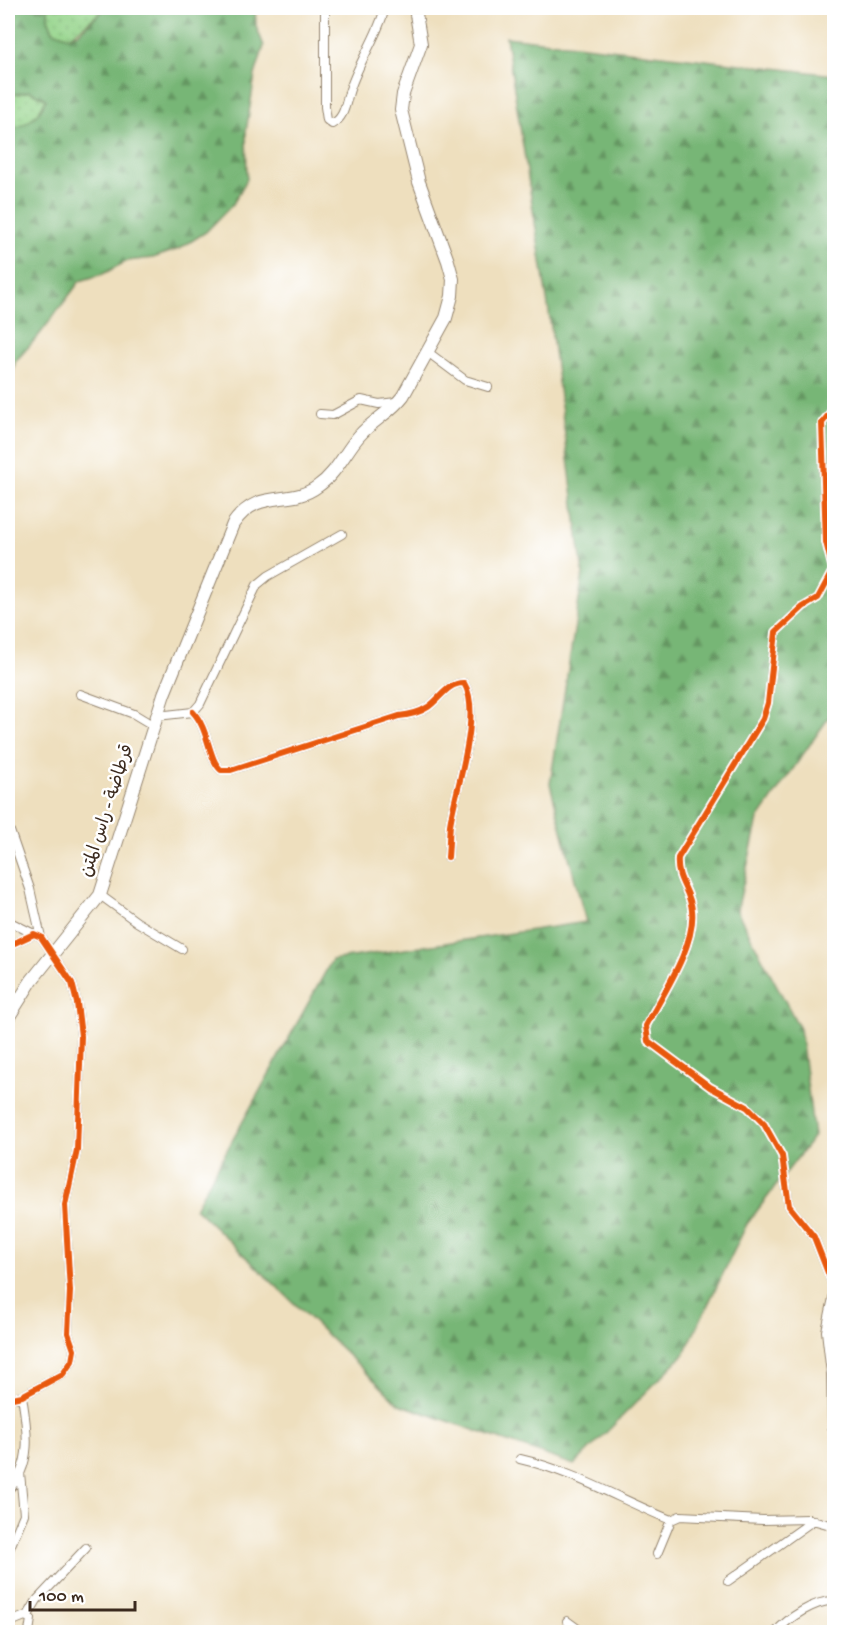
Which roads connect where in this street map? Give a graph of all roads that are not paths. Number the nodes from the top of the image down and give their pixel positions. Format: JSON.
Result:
{"nodes":[{"id":1,"x":325,"y":8,"type":"edge"},
{"id":2,"x":385,"y":8,"type":"edge"},
{"id":3,"x":415,"y":8,"type":"edge"},
{"id":4,"x":429,"y":353,"type":"junction"},
{"id":5,"x":488,"y":387,"type":"dead end"},
{"id":6,"x":403,"y":396,"type":"junction"},
{"id":7,"x":834,"y":408,"type":"edge"},
{"id":8,"x":320,"y":414,"type":"dead end"},
{"id":9,"x":342,"y":534,"type":"dead end"},
{"id":10,"x":80,"y":694,"type":"dead end"},
{"id":11,"x":193,"y":712,"type":"junction"},
{"id":12,"x":155,"y":721,"type":"junction"},
{"id":13,"x":10,"y":831,"type":"dead end"},
{"id":14,"x":448,"y":857,"type":"dead end"},
{"id":15,"x":100,"y":894,"type":"junction"},
{"id":16,"x":8,"y":921,"type":"edge"},
{"id":17,"x":38,"y":936,"type":"junction"},
{"id":18,"x":8,"y":946,"type":"edge"},
{"id":19,"x":182,"y":949,"type":"dead end"},
{"id":20,"x":52,"y":956,"type":"junction"},
{"id":21,"x":8,"y":1018,"type":"edge"},
{"id":22,"x":834,"y":1288,"type":"edge"},
{"id":23,"x":834,"y":1293,"type":"edge"},
{"id":24,"x":22,"y":1396,"type":"junction"},
{"id":25,"x":8,"y":1399,"type":"edge"},
{"id":26,"x":834,"y":1432,"type":"edge"},
{"id":27,"x":520,"y":1459,"type":"dead end"},
{"id":28,"x":20,"y":1473,"type":"junction"},
{"id":29,"x":8,"y":1490,"type":"edge"},
{"id":30,"x":671,"y":1520,"type":"junction"},
{"id":31,"x":814,"y":1520,"type":"junction"},
{"id":32,"x":834,"y":1526,"type":"edge"},
{"id":33,"x":86,"y":1548,"type":"dead end"},
{"id":34,"x":8,"y":1552,"type":"edge"},
{"id":35,"x":657,"y":1554,"type":"dead end"},
{"id":36,"x":728,"y":1581,"type":"dead end"},
{"id":37,"x":834,"y":1601,"type":"edge"},
{"id":38,"x":27,"y":1617,"type":"junction"},
{"id":39,"x":567,"y":1621,"type":"dead end"},
{"id":40,"x":8,"y":1623,"type":"edge"},
{"id":41,"x":29,"y":1632,"type":"edge"},
{"id":42,"x":582,"y":1632,"type":"edge"},
{"id":43,"x":776,"y":1632,"type":"edge"}],
"edges":[{"from":1,"to":2,"type":"street"},
{"from":3,"to":4,"type":"main road","name":"قرطاضة - راس المتن"},
{"from":4,"to":5,"type":"street"},
{"from":4,"to":6,"type":"main road","name":"قرطاضة - راس المتن"},
{"from":6,"to":8,"type":"street"},
{"from":6,"to":12,"type":"main road","name":"قرطاضة - راس المتن"},
{"from":7,"to":22,"type":"street"},
{"from":9,"to":11,"type":"street"},
{"from":10,"to":12,"type":"street"},
{"from":11,"to":12,"type":"street"},
{"from":11,"to":14,"type":"street"},
{"from":12,"to":15,"type":"main road","name":"قرطاضة - راس المتن"},
{"from":13,"to":17,"type":"street"},
{"from":15,"to":19,"type":"street"},
{"from":15,"to":20,"type":"main road","name":"قرطاضة - راس المتن"},
{"from":16,"to":17,"type":"street"},
{"from":17,"to":18,"type":"street"},
{"from":17,"to":20,"type":"street"},
{"from":20,"to":21,"type":"main road","name":"قرطاضة - راس المتن"},
{"from":20,"to":24,"type":"street"},
{"from":23,"to":26,"type":"street"},
{"from":24,"to":25,"type":"street"},
{"from":24,"to":28,"type":"street"},
{"from":27,"to":30,"type":"street"},
{"from":28,"to":29,"type":"street"},
{"from":28,"to":34,"type":"street"},
{"from":30,"to":31,"type":"street"},
{"from":30,"to":35,"type":"street"},
{"from":31,"to":32,"type":"street"},
{"from":31,"to":36,"type":"street"},
{"from":33,"to":38,"type":"street"},
{"from":37,"to":43,"type":"street"},
{"from":38,"to":40,"type":"street"},
{"from":38,"to":41,"type":"street"},
{"from":39,"to":42,"type":"street"}]}
